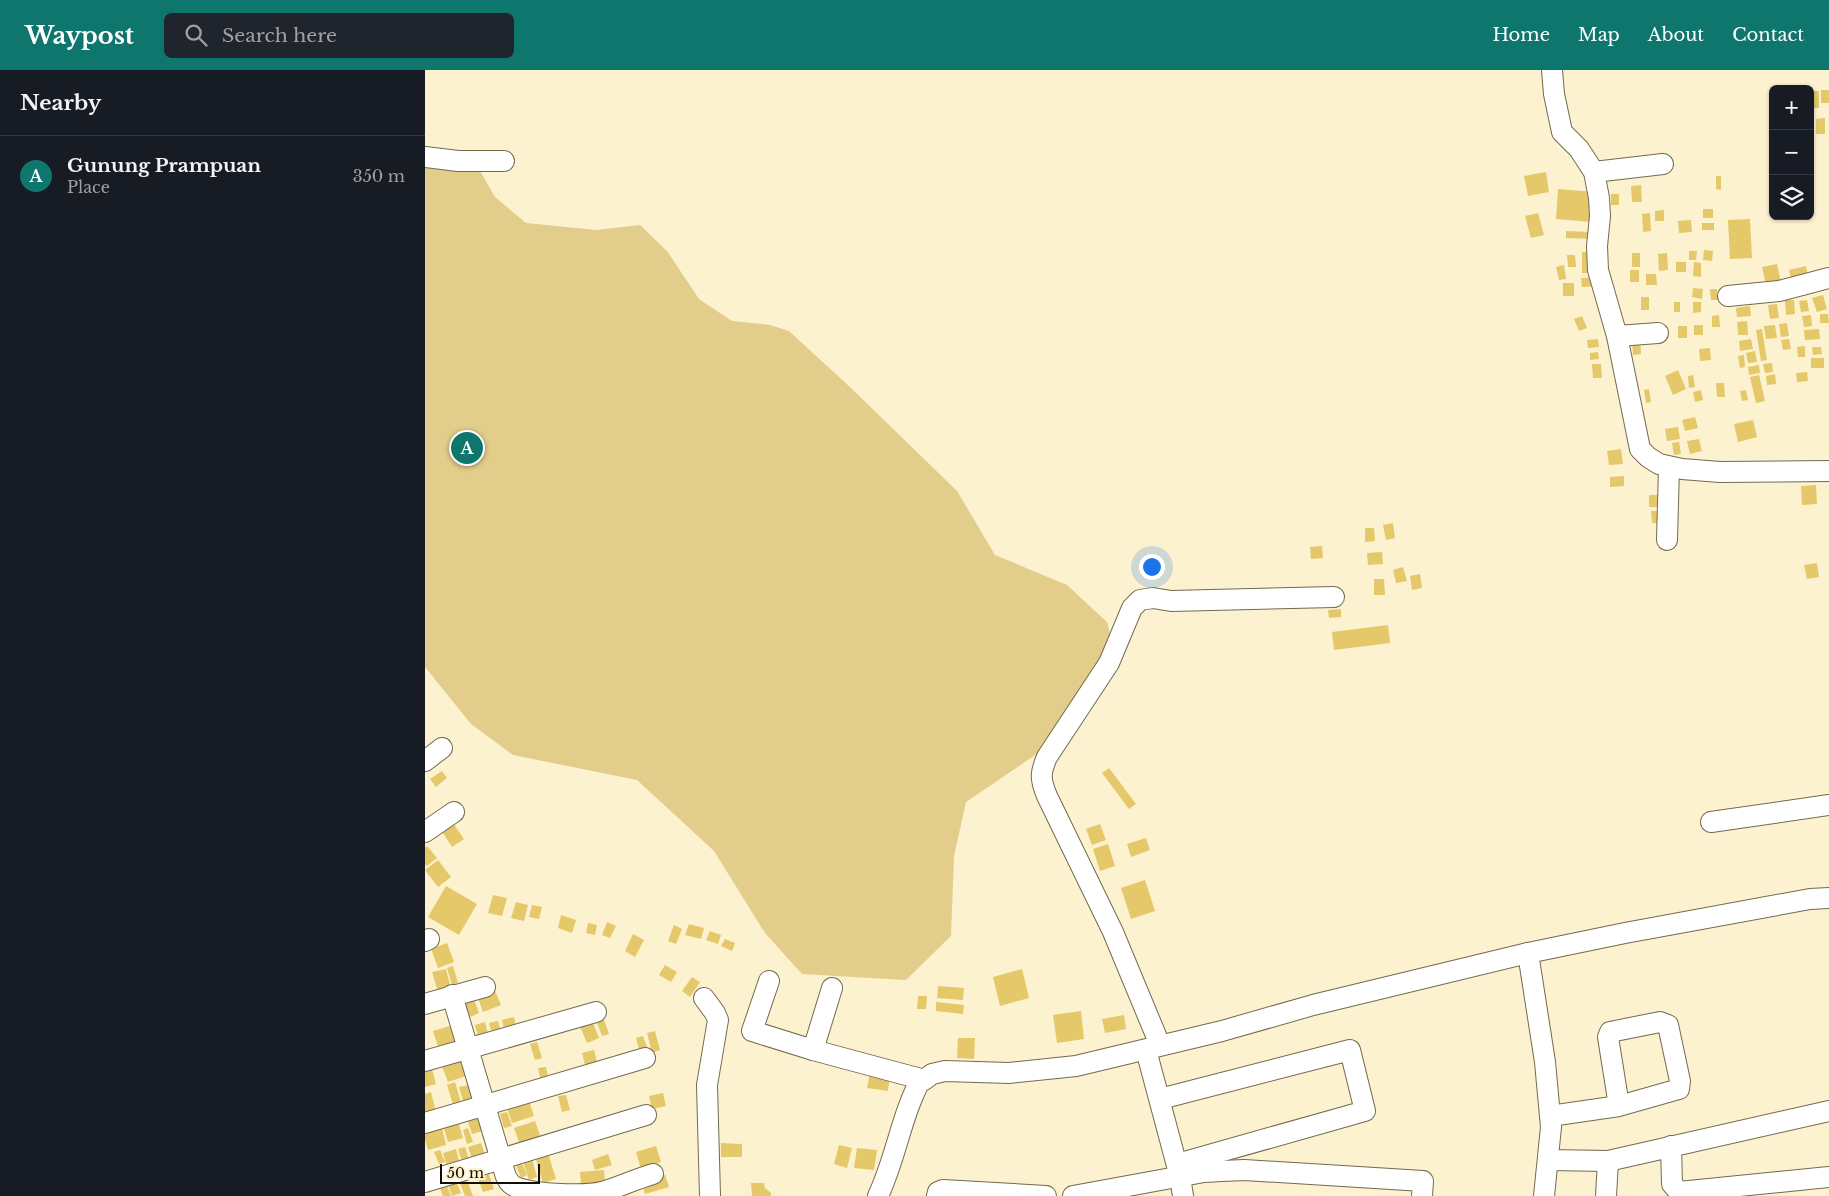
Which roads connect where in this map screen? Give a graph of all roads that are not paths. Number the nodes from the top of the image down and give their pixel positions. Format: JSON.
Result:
{"nodes":[{"id":1,"x":1552,"y":70,"type":"edge"},
{"id":2,"x":425,"y":158,"type":"edge"},
{"id":3,"x":504,"y":161,"type":"dead end"},
{"id":4,"x":1663,"y":164,"type":"dead end"},
{"id":5,"x":1594,"y":172,"type":"junction"},
{"id":6,"x":1829,"y":278,"type":"edge"},
{"id":7,"x":1728,"y":296,"type":"dead end"},
{"id":8,"x":1658,"y":332,"type":"dead end"},
{"id":9,"x":1617,"y":336,"type":"junction"},
{"id":10,"x":1669,"y":467,"type":"junction"},
{"id":11,"x":1829,"y":471,"type":"edge"},
{"id":12,"x":1667,"y":540,"type":"dead end"},
{"id":13,"x":1334,"y":597,"type":"dead end"},
{"id":14,"x":442,"y":748,"type":"dead end"},
{"id":15,"x":425,"y":761,"type":"edge"},
{"id":16,"x":1829,"y":805,"type":"edge"},
{"id":17,"x":454,"y":812,"type":"dead end"},
{"id":18,"x":1711,"y":822,"type":"dead end"},
{"id":19,"x":425,"y":832,"type":"edge"},
{"id":20,"x":1829,"y":898,"type":"edge"},
{"id":21,"x":1528,"y":953,"type":"junction"},
{"id":22,"x":769,"y":981,"type":"dead end"},
{"id":23,"x":485,"y":987,"type":"dead end"},
{"id":24,"x":832,"y":988,"type":"dead end"},
{"id":25,"x":452,"y":996,"type":"junction"},
{"id":26,"x":705,"y":998,"type":"dead end"},
{"id":27,"x":425,"y":1004,"type":"edge"},
{"id":28,"x":596,"y":1012,"type":"dead end"},
{"id":29,"x":1153,"y":1047,"type":"junction"},
{"id":30,"x":467,"y":1048,"type":"junction"},
{"id":31,"x":813,"y":1050,"type":"junction"},
{"id":32,"x":645,"y":1058,"type":"dead end"},
{"id":33,"x":425,"y":1061,"type":"edge"},
{"id":34,"x":921,"y":1079,"type":"junction"},
{"id":35,"x":1160,"y":1099,"type":"junction"},
{"id":36,"x":485,"y":1105,"type":"junction"},
{"id":37,"x":1619,"y":1106,"type":"junction"},
{"id":38,"x":1829,"y":1111,"type":"edge"},
{"id":39,"x":646,"y":1115,"type":"dead end"},
{"id":40,"x":1550,"y":1116,"type":"junction"},
{"id":41,"x":425,"y":1123,"type":"edge"},
{"id":42,"x":1671,"y":1146,"type":"junction"},
{"id":43,"x":501,"y":1159,"type":"junction"},
{"id":44,"x":1549,"y":1160,"type":"junction"},
{"id":45,"x":1608,"y":1161,"type":"junction"},
{"id":46,"x":653,"y":1174,"type":"dead end"},
{"id":47,"x":1829,"y":1177,"type":"edge"},
{"id":48,"x":1180,"y":1179,"type":"edge"},
{"id":49,"x":425,"y":1182,"type":"edge"},
{"id":50,"x":1114,"y":1192,"type":"edge"},
{"id":51,"x":710,"y":1196,"type":"edge"},
{"id":52,"x":878,"y":1196,"type":"edge"},
{"id":53,"x":937,"y":1196,"type":"edge"},
{"id":54,"x":1046,"y":1196,"type":"edge"},
{"id":55,"x":1073,"y":1196,"type":"edge"},
{"id":56,"x":1422,"y":1196,"type":"edge"},
{"id":57,"x":1544,"y":1196,"type":"edge"},
{"id":58,"x":1606,"y":1196,"type":"edge"}],
"edges":[{"from":1,"to":5,"type":"street"},
{"from":2,"to":3,"type":"street"},
{"from":4,"to":5,"type":"street"},
{"from":5,"to":9,"type":"street"},
{"from":6,"to":7,"type":"street"},
{"from":8,"to":9,"type":"street"},
{"from":9,"to":10,"type":"street"},
{"from":10,"to":11,"type":"street"},
{"from":10,"to":12,"type":"street"},
{"from":13,"to":29,"type":"street"},
{"from":14,"to":15,"type":"street"},
{"from":16,"to":18,"type":"street"},
{"from":17,"to":19,"type":"street"},
{"from":20,"to":21,"type":"street"},
{"from":21,"to":29,"type":"street"},
{"from":21,"to":40,"type":"street"},
{"from":22,"to":31,"type":"street"},
{"from":23,"to":25,"type":"street"},
{"from":24,"to":31,"type":"street"},
{"from":25,"to":27,"type":"street"},
{"from":25,"to":30,"type":"street"},
{"from":26,"to":51,"type":"street"},
{"from":28,"to":30,"type":"street"},
{"from":29,"to":34,"type":"street"},
{"from":29,"to":35,"type":"street"},
{"from":30,"to":33,"type":"street"},
{"from":30,"to":36,"type":"street"},
{"from":31,"to":34,"type":"street"},
{"from":32,"to":36,"type":"street"},
{"from":34,"to":52,"type":"street"},
{"from":35,"to":48,"type":"street"},
{"from":35,"to":48,"type":"street"},
{"from":36,"to":41,"type":"street"},
{"from":36,"to":43,"type":"street"},
{"from":37,"to":37,"type":"street"},
{"from":37,"to":40,"type":"street"},
{"from":38,"to":42,"type":"street"},
{"from":39,"to":43,"type":"street"},
{"from":40,"to":44,"type":"street"},
{"from":42,"to":45,"type":"street"},
{"from":42,"to":47,"type":"street"},
{"from":43,"to":46,"type":"street"},
{"from":43,"to":49,"type":"street"},
{"from":44,"to":45,"type":"street"},
{"from":44,"to":57,"type":"street"},
{"from":45,"to":58,"type":"street"},
{"from":48,"to":50,"type":"street"},
{"from":48,"to":56,"type":"street"},
{"from":50,"to":55,"type":"street"},
{"from":53,"to":54,"type":"street"}]}
